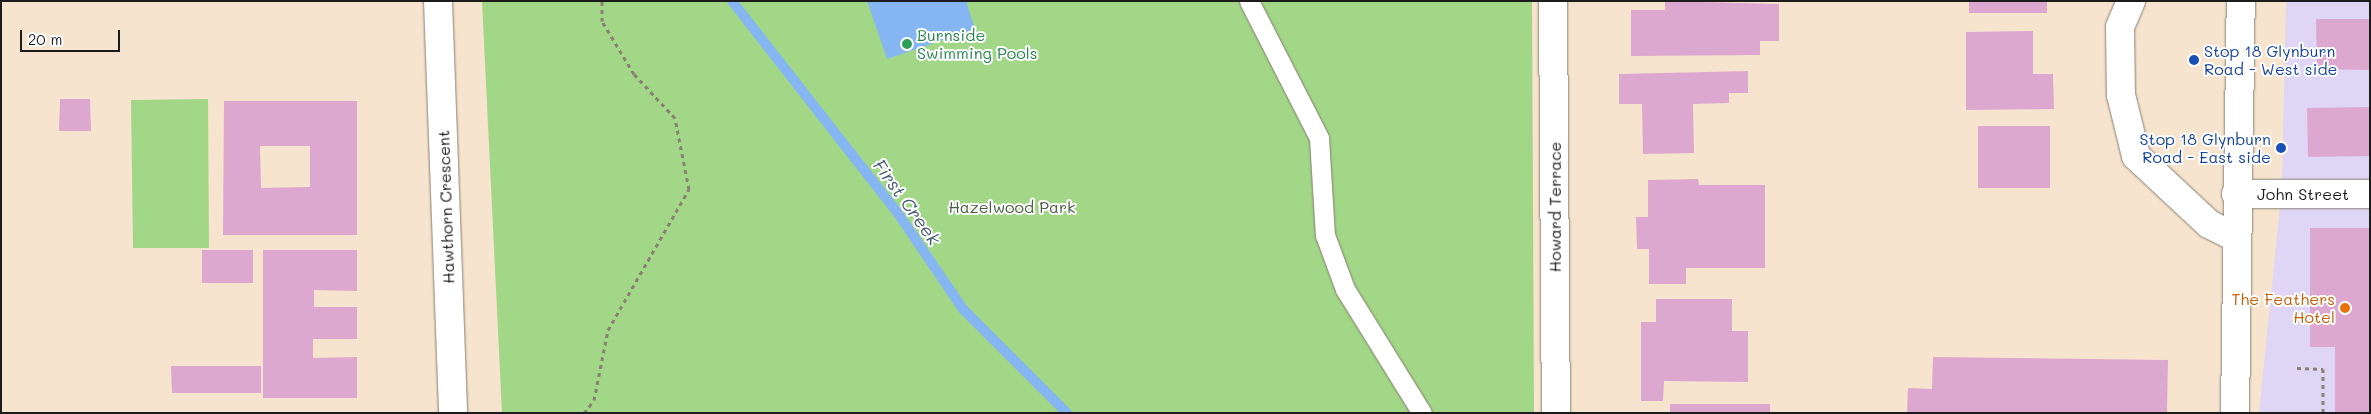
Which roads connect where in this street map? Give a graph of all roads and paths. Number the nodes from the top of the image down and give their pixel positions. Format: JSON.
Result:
{"nodes":[{"id":1,"x":438,"y":1,"type":"edge"},
{"id":2,"x":602,"y":1,"type":"edge"},
{"id":3,"x":1249,"y":1,"type":"edge"},
{"id":4,"x":1553,"y":1,"type":"edge"},
{"id":5,"x":2131,"y":1,"type":"edge"},
{"id":6,"x":2240,"y":1,"type":"edge"},
{"id":7,"x":2236,"y":194,"type":"junction"},
{"id":8,"x":2370,"y":194,"type":"edge"},
{"id":9,"x":2236,"y":238,"type":"junction"},
{"id":10,"x":2297,"y":368,"type":"dead end"},
{"id":11,"x":453,"y":413,"type":"edge"},
{"id":12,"x":584,"y":413,"type":"edge"},
{"id":13,"x":1422,"y":413,"type":"edge"},
{"id":14,"x":1556,"y":413,"type":"edge"},
{"id":15,"x":2235,"y":413,"type":"edge"},
{"id":16,"x":2323,"y":413,"type":"edge"}],
"edges":[{"from":1,"to":11,"type":"street","name":"Hawthorn Crescent"},
{"from":2,"to":12,"type":"path"},
{"from":3,"to":13,"type":"lane"},
{"from":4,"to":14,"type":"street","name":"Howard Terrace"},
{"from":5,"to":9,"type":"street"},
{"from":6,"to":7,"type":"street"},
{"from":7,"to":8,"type":"street","name":"John Street"},
{"from":7,"to":9,"type":"street"},
{"from":9,"to":15,"type":"street"},
{"from":10,"to":16,"type":"path"}]}
